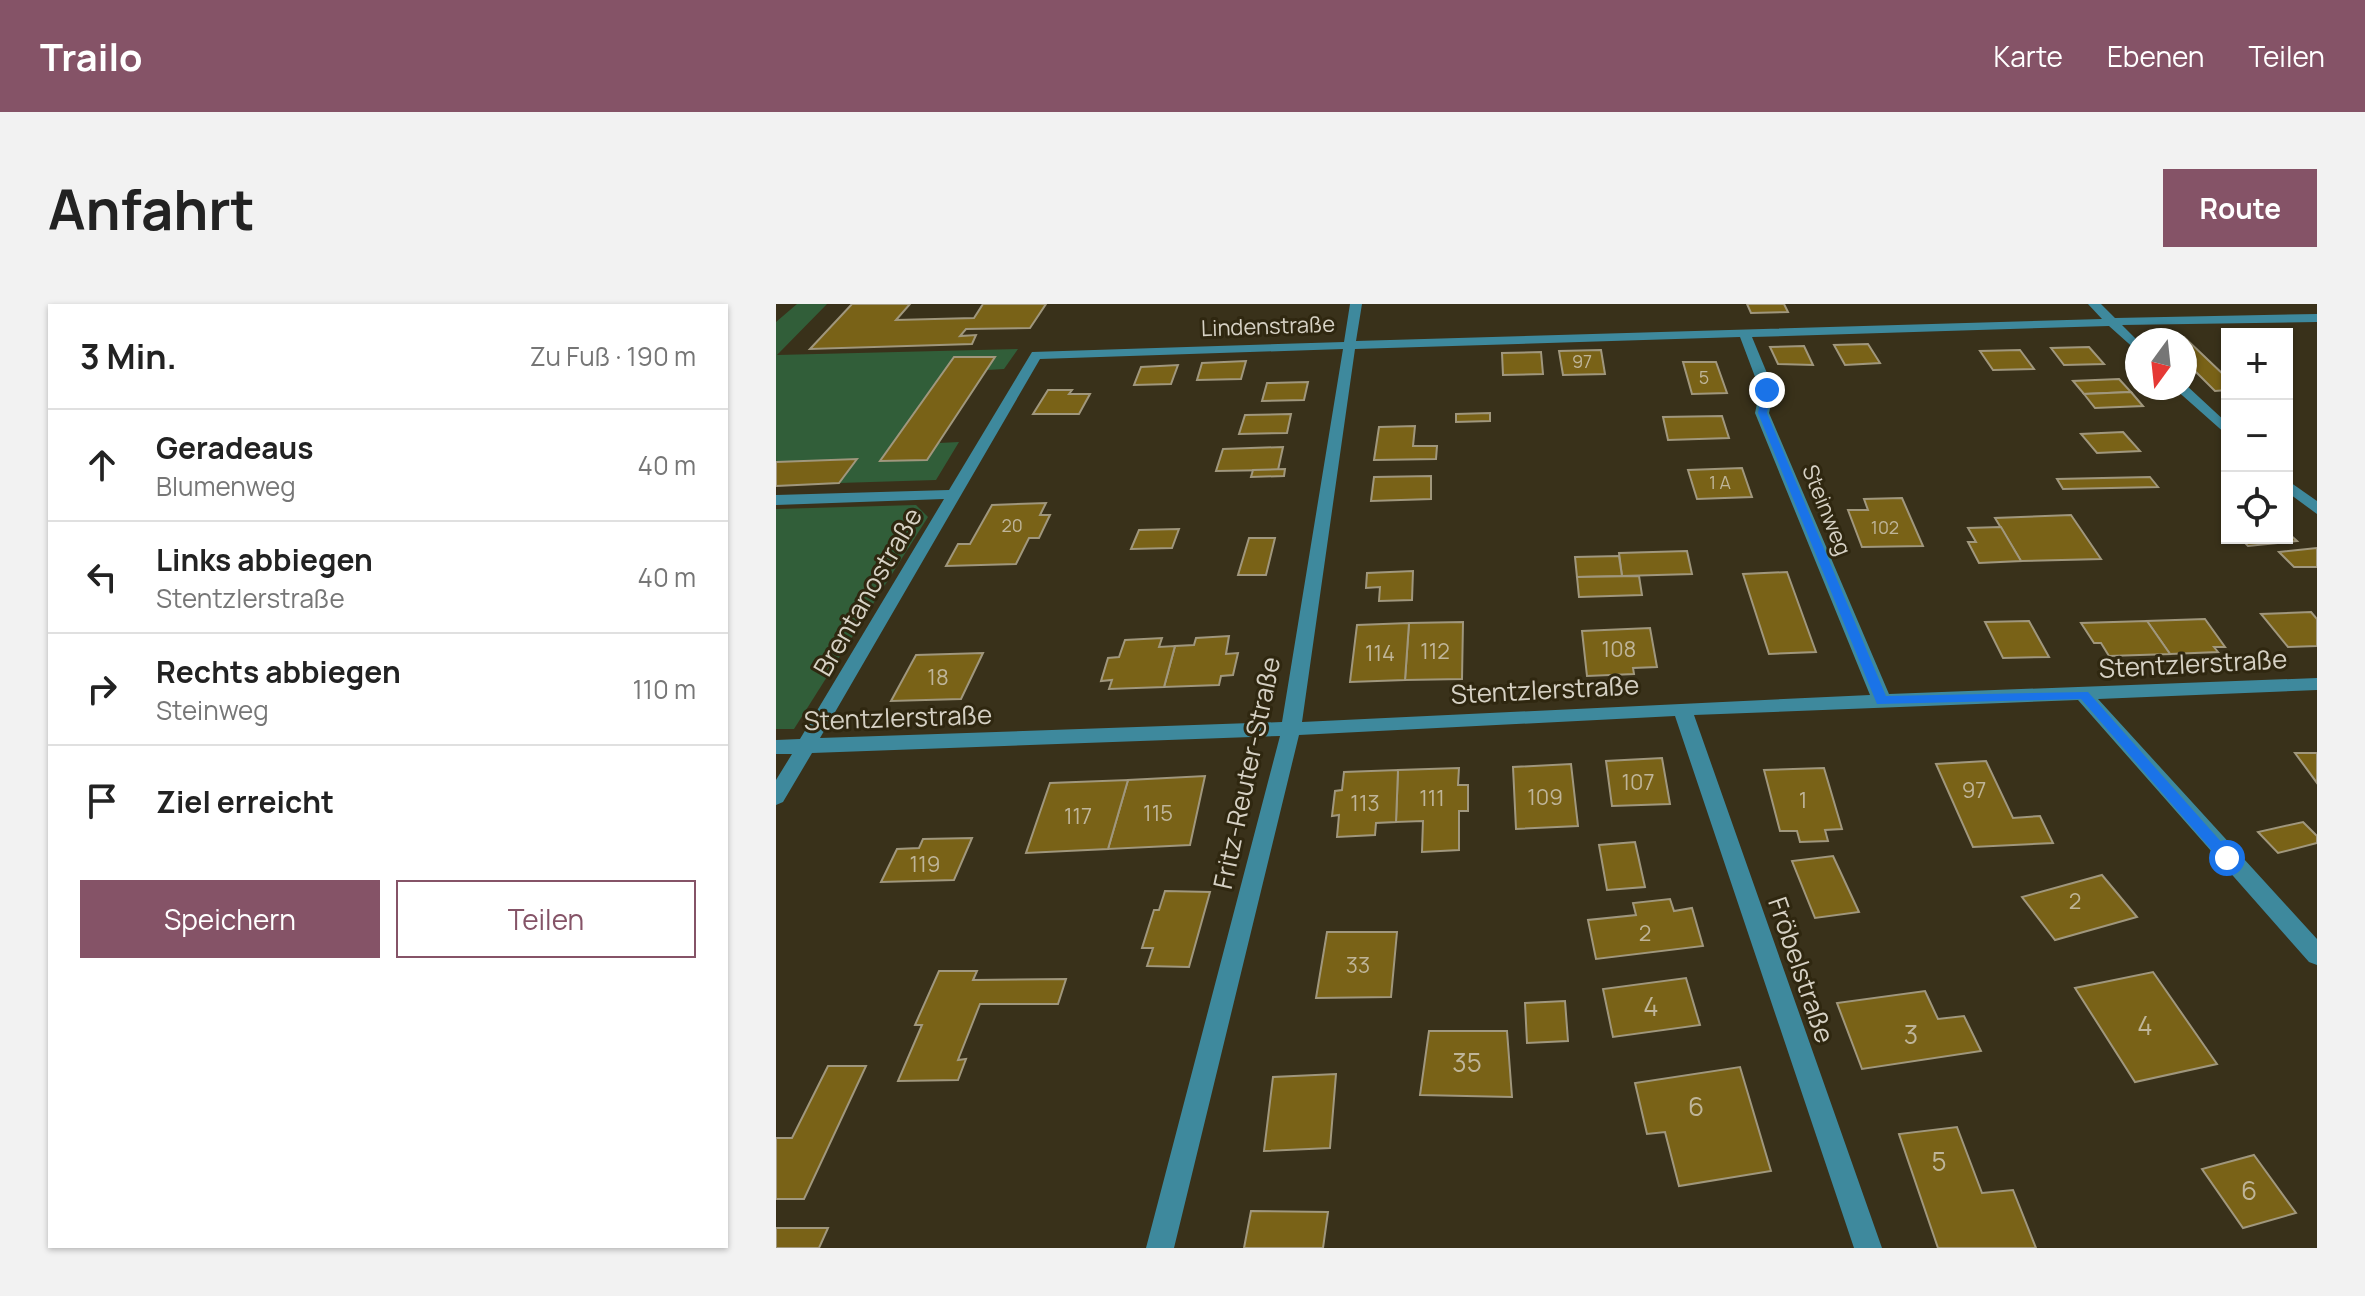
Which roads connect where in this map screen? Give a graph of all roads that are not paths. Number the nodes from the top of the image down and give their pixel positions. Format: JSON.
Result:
{"nodes":[{"id":1,"x":1356,"y":304,"type":"edge"},
{"id":2,"x":2094,"y":304,"type":"edge"},
{"id":3,"x":2317,"y":318,"type":"edge"},
{"id":4,"x":2110,"y":322,"type":"junction"},
{"id":5,"x":1745,"y":335,"type":"junction"},
{"id":6,"x":2125,"y":336,"type":"edge"},
{"id":7,"x":1349,"y":344,"type":"junction"},
{"id":8,"x":1036,"y":355,"type":"joint"},
{"id":9,"x":2194,"y":400,"type":"edge"},
{"id":10,"x":2221,"y":425,"type":"edge"},
{"id":11,"x":2293,"y":489,"type":"edge"},
{"id":12,"x":955,"y":494,"type":"junction"},
{"id":13,"x":776,"y":500,"type":"edge"},
{"id":14,"x":2317,"y":509,"type":"edge"},
{"id":15,"x":2317,"y":684,"type":"edge"},
{"id":16,"x":2084,"y":695,"type":"junction"},
{"id":17,"x":1882,"y":701,"type":"junction"},
{"id":18,"x":1682,"y":709,"type":"junction"},
{"id":19,"x":1291,"y":729,"type":"junction"},
{"id":20,"x":776,"y":747,"type":"edge"},
{"id":21,"x":808,"y":747,"type":"junction"},
{"id":22,"x":776,"y":797,"type":"edge"},
{"id":23,"x":2317,"y":955,"type":"edge"},
{"id":24,"x":1160,"y":1248,"type":"edge"},
{"id":25,"x":1868,"y":1248,"type":"edge"}],
"edges":[{"from":1,"to":7,"type":"street","name":"Fritz-Reuter-Straße"},
{"from":2,"to":4,"type":"street"},
{"from":3,"to":4,"type":"street","name":"Lindenstraße"},
{"from":4,"to":5,"type":"street","name":"Lindenstraße"},
{"from":4,"to":6,"type":"street"},
{"from":5,"to":7,"type":"street","name":"Lindenstraße"},
{"from":5,"to":17,"type":"street","name":"Steinweg"},
{"from":7,"to":8,"type":"street","name":"Lindenstraße"},
{"from":7,"to":19,"type":"street","name":"Fritz-Reuter-Straße"},
{"from":8,"to":12,"type":"street","name":"Brentanostraße"},
{"from":9,"to":10,"type":"street"},
{"from":11,"to":14,"type":"street"},
{"from":12,"to":13,"type":"street","name":"Brentanostraße"},
{"from":12,"to":21,"type":"street","name":"Brentanostraße"},
{"from":15,"to":16,"type":"street","name":"Stentzlerstraße"},
{"from":16,"to":17,"type":"street","name":"Stentzlerstraße"},
{"from":16,"to":23,"type":"street"},
{"from":17,"to":18,"type":"street","name":"Stentzlerstraße"},
{"from":18,"to":19,"type":"street","name":"Stentzlerstraße"},
{"from":18,"to":25,"type":"street","name":"Fröbelstraße"},
{"from":19,"to":21,"type":"street","name":"Stentzlerstraße"},
{"from":19,"to":24,"type":"street","name":"Fritz-Reuter-Straße"},
{"from":20,"to":21,"type":"street","name":"Stentzlerstraße"},
{"from":21,"to":22,"type":"street","name":"Brentanostraße"}]}
